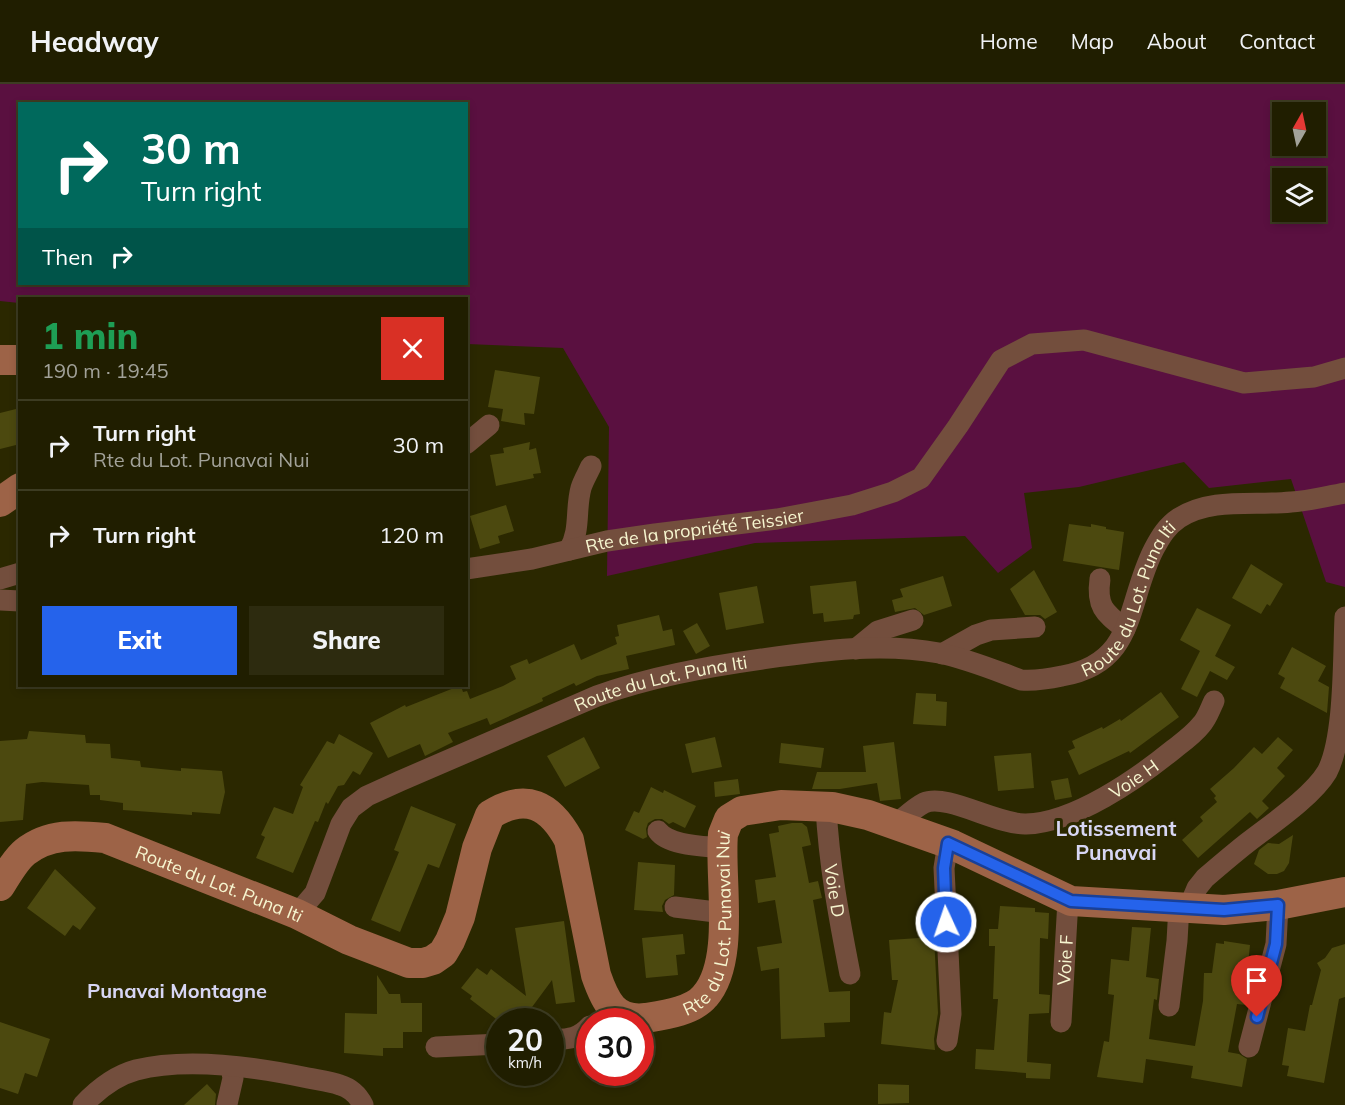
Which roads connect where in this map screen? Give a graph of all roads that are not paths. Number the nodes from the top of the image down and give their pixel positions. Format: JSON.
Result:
{"nodes":[{"id":1,"x":0,"y":360,"type":"edge"},
{"id":2,"x":18,"y":360,"type":"edge"},
{"id":3,"x":1345,"y":368,"type":"edge"},
{"id":4,"x":489,"y":425,"type":"dead end"},
{"id":5,"x":468,"y":442,"type":"edge"},
{"id":6,"x":591,"y":466,"type":"dead end"},
{"id":7,"x":18,"y":489,"type":"edge"},
{"id":8,"x":1345,"y":493,"type":"edge"},
{"id":9,"x":0,"y":502,"type":"edge"},
{"id":10,"x":569,"y":550,"type":"junction"},
{"id":11,"x":468,"y":569,"type":"edge"},
{"id":12,"x":18,"y":574,"type":"edge"},
{"id":13,"x":0,"y":579,"type":"edge"},
{"id":14,"x":1100,"y":579,"type":"dead end"},
{"id":15,"x":0,"y":600,"type":"edge"},
{"id":16,"x":18,"y":601,"type":"edge"},
{"id":17,"x":1345,"y":617,"type":"edge"},
{"id":18,"x":913,"y":620,"type":"dead end"},
{"id":19,"x":1035,"y":627,"type":"dead end"},
{"id":20,"x":1125,"y":629,"type":"junction"},
{"id":21,"x":856,"y":649,"type":"junction"},
{"id":22,"x":942,"y":654,"type":"junction"},
{"id":23,"x":1214,"y":701,"type":"dead end"},
{"id":24,"x":826,"y":807,"type":"junction"},
{"id":25,"x":895,"y":825,"type":"junction"},
{"id":26,"x":658,"y":831,"type":"dead end"},
{"id":27,"x":948,"y":843,"type":"junction"},
{"id":28,"x":722,"y":848,"type":"junction"},
{"id":29,"x":0,"y":886,"type":"edge"},
{"id":30,"x":1345,"y":892,"type":"edge"},
{"id":31,"x":1068,"y":900,"type":"junction"},
{"id":32,"x":1278,"y":905,"type":"junction"},
{"id":33,"x":675,"y":907,"type":"dead end"},
{"id":34,"x":1184,"y":907,"type":"junction"},
{"id":35,"x":724,"y":913,"type":"junction"},
{"id":36,"x":297,"y":914,"type":"junction"},
{"id":37,"x":850,"y":974,"type":"dead end"},
{"id":38,"x":1169,"y":1006,"type":"dead end"},
{"id":39,"x":600,"y":1008,"type":"edge"},
{"id":40,"x":654,"y":1017,"type":"edge"},
{"id":41,"x":1061,"y":1022,"type":"dead end"},
{"id":42,"x":947,"y":1041,"type":"dead end"},
{"id":43,"x":486,"y":1045,"type":"edge"},
{"id":44,"x":436,"y":1047,"type":"dead end"},
{"id":45,"x":1249,"y":1047,"type":"dead end"},
{"id":46,"x":231,"y":1067,"type":"junction"},
{"id":47,"x":227,"y":1104,"type":"edge"},
{"id":48,"x":83,"y":1105,"type":"edge"},
{"id":49,"x":363,"y":1105,"type":"edge"}],
"edges":[{"from":1,"to":2,"type":"main road"},
{"from":3,"to":10,"type":"street","name":"Rte de la propriété Teissier"},
{"from":4,"to":5,"type":"street"},
{"from":6,"to":10,"type":"street"},
{"from":7,"to":9,"type":"main road"},
{"from":8,"to":20,"type":"street","name":"Route du Lot. Puna Iti"},
{"from":10,"to":11,"type":"street","name":"Rte de la propriété Teissier"},
{"from":12,"to":13,"type":"street"},
{"from":14,"to":20,"type":"street"},
{"from":15,"to":16,"type":"street"},
{"from":17,"to":34,"type":"street"},
{"from":18,"to":21,"type":"street"},
{"from":19,"to":22,"type":"street"},
{"from":20,"to":22,"type":"street","name":"Route du Lot. Puna Iti"},
{"from":21,"to":22,"type":"street","name":"Route du Lot. Puna Iti"},
{"from":21,"to":36,"type":"street","name":"Route du Lot. Puna Iti"},
{"from":23,"to":25,"type":"street","name":"Voie H"},
{"from":24,"to":25,"type":"main road","name":"Rte du Lot. Punavai Nui"},
{"from":24,"to":28,"type":"main road","name":"Rte du Lot. Punavai Nui"},
{"from":24,"to":37,"type":"street","name":"Voie D"},
{"from":25,"to":27,"type":"main road","name":"Rte du Lot. Punavai Nui"},
{"from":26,"to":28,"type":"street"},
{"from":27,"to":31,"type":"main road","name":"Rte du Lot. Punavai Nui"},
{"from":27,"to":42,"type":"street"},
{"from":28,"to":35,"type":"main road","name":"Rte du Lot. Punavai Nui"},
{"from":29,"to":36,"type":"main road","name":"Route du Lot. Puna Iti"},
{"from":30,"to":32,"type":"main road","name":"Rte du Lot. Punavai Nui"},
{"from":31,"to":34,"type":"main road","name":"Rte du Lot. Punavai Nui"},
{"from":31,"to":41,"type":"street","name":"Voie F"},
{"from":32,"to":34,"type":"main road","name":"Rte du Lot. Punavai Nui"},
{"from":32,"to":45,"type":"street"},
{"from":33,"to":35,"type":"street"},
{"from":34,"to":38,"type":"street"},
{"from":35,"to":40,"type":"main road","name":"Rte du Lot. Punavai Nui"},
{"from":36,"to":39,"type":"main road"},
{"from":43,"to":44,"type":"street"},
{"from":46,"to":47,"type":"street"},
{"from":46,"to":48,"type":"street"},
{"from":46,"to":49,"type":"street"}]}
